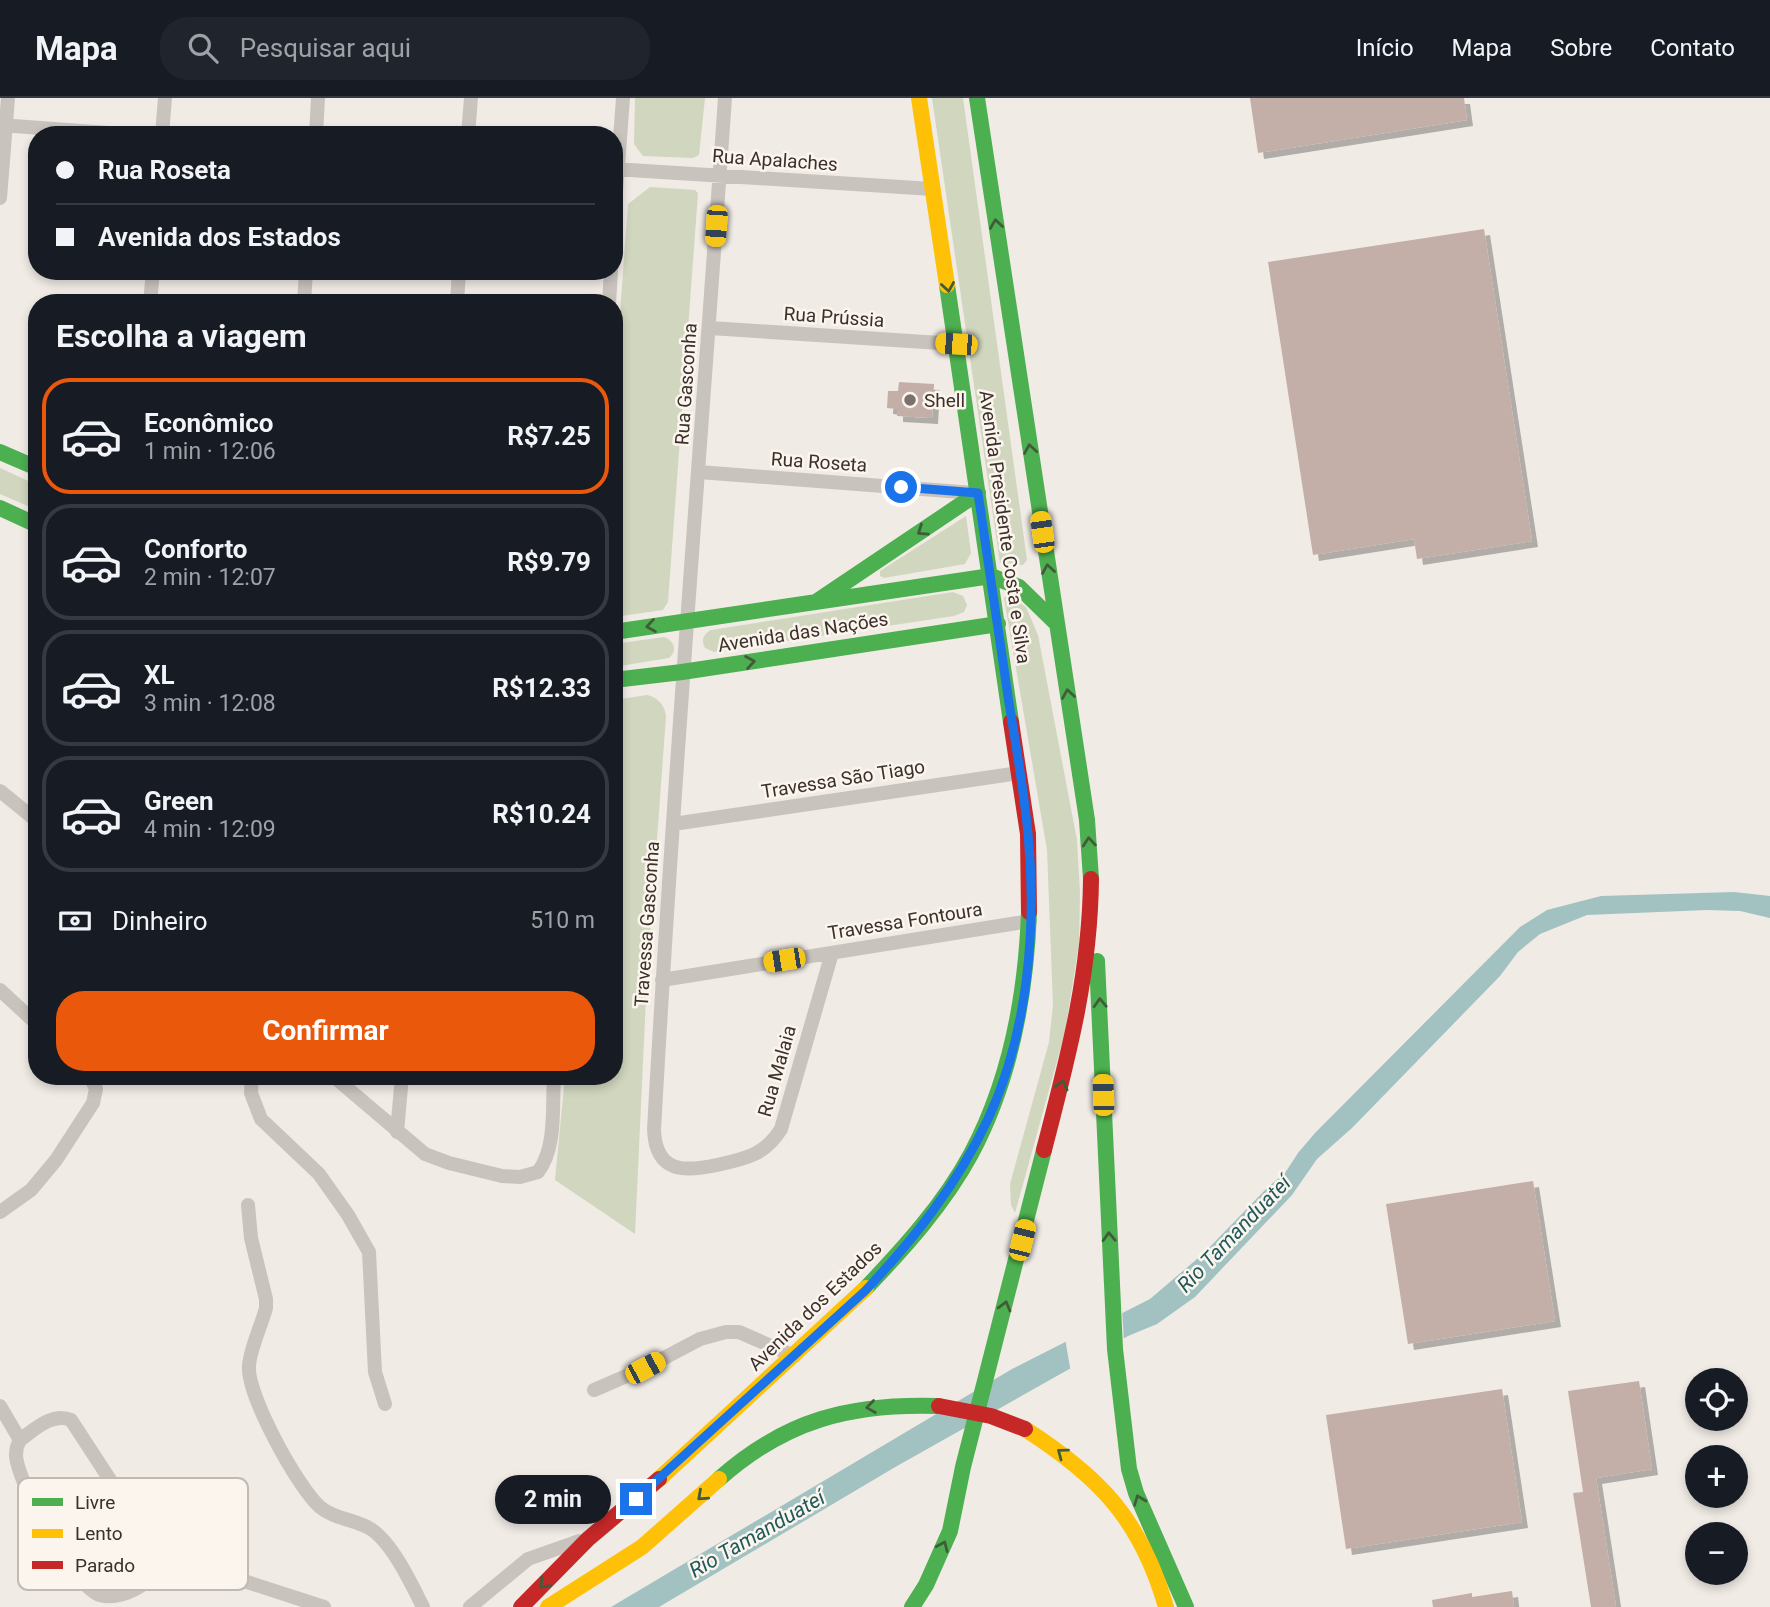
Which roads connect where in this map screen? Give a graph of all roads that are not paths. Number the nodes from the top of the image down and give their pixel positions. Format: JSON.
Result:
{"nodes":[{"id":1,"x":8,"y":98,"type":"edge"},
{"id":2,"x":165,"y":98,"type":"edge"},
{"id":3,"x":318,"y":98,"type":"edge"},
{"id":4,"x":471,"y":98,"type":"edge"},
{"id":5,"x":623,"y":98,"type":"edge"},
{"id":6,"x":725,"y":98,"type":"edge"},
{"id":7,"x":919,"y":98,"type":"edge"},
{"id":8,"x":977,"y":98,"type":"edge"},
{"id":9,"x":3,"y":125,"type":"edge"},
{"id":10,"x":163,"y":126,"type":"edge"},
{"id":11,"x":316,"y":126,"type":"edge"},
{"id":12,"x":469,"y":126,"type":"edge"},
{"id":13,"x":620,"y":126,"type":"edge"},
{"id":14,"x":28,"y":127,"type":"edge"},
{"id":15,"x":623,"y":169,"type":"edge"},
{"id":16,"x":719,"y":176,"type":"junction"},
{"id":17,"x":933,"y":189,"type":"junction"},
{"id":18,"x":0,"y":198,"type":"edge"},
{"id":19,"x":710,"y":328,"type":"junction"},
{"id":20,"x":956,"y":344,"type":"junction"},
{"id":21,"x":0,"y":452,"type":"edge"},
{"id":22,"x":28,"y":464,"type":"edge"},
{"id":23,"x":699,"y":472,"type":"junction"},
{"id":24,"x":978,"y":493,"type":"junction"},
{"id":25,"x":0,"y":508,"type":"edge"},
{"id":26,"x":28,"y":521,"type":"edge"},
{"id":27,"x":990,"y":576,"type":"junction"},
{"id":28,"x":816,"y":602,"type":"junction"},
{"id":29,"x":688,"y":620,"type":"junction"},
{"id":30,"x":1056,"y":623,"type":"junction"},
{"id":31,"x":998,"y":624,"type":"junction"},
{"id":32,"x":623,"y":631,"type":"edge"},
{"id":33,"x":682,"y":672,"type":"junction"},
{"id":34,"x":623,"y":679,"type":"edge"},
{"id":35,"x":1019,"y":773,"type":"junction"},
{"id":36,"x":0,"y":791,"type":"edge"},
{"id":37,"x":28,"y":814,"type":"edge"},
{"id":38,"x":673,"y":824,"type":"junction"},
{"id":39,"x":1091,"y":910,"type":"junction"},
{"id":40,"x":1030,"y":921,"type":"junction"},
{"id":41,"x":832,"y":953,"type":"junction"},
{"id":42,"x":662,"y":980,"type":"junction"},
{"id":43,"x":0,"y":990,"type":"edge"},
{"id":44,"x":28,"y":1016,"type":"edge"},
{"id":45,"x":94,"y":1085,"type":"edge"},
{"id":46,"x":251,"y":1085,"type":"edge"},
{"id":47,"x":343,"y":1085,"type":"edge"},
{"id":48,"x":401,"y":1085,"type":"edge"},
{"id":49,"x":553,"y":1085,"type":"edge"},
{"id":50,"x":397,"y":1132,"type":"junction"},
{"id":51,"x":678,"y":1169,"type":"joint"},
{"id":52,"x":248,"y":1205,"type":"dead end"},
{"id":53,"x":3,"y":1206,"type":"edge"},
{"id":54,"x":794,"y":1356,"type":"junction"},
{"id":55,"x":594,"y":1390,"type":"dead end"},
{"id":56,"x":386,"y":1404,"type":"dead end"},
{"id":57,"x":0,"y":1406,"type":"edge"},
{"id":58,"x":20,"y":1440,"type":"junction"},
{"id":59,"x":24,"y":1478,"type":"edge"},
{"id":60,"x":109,"y":1478,"type":"edge"},
{"id":61,"x":587,"y":1539,"type":"junction"},
{"id":62,"x":248,"y":1582,"type":"edge"},
{"id":63,"x":91,"y":1590,"type":"edge"},
{"id":64,"x":132,"y":1590,"type":"edge"},
{"id":65,"x":324,"y":1607,"type":"edge"},
{"id":66,"x":423,"y":1607,"type":"edge"},
{"id":67,"x":470,"y":1607,"type":"edge"},
{"id":68,"x":522,"y":1607,"type":"edge"},
{"id":69,"x":548,"y":1607,"type":"edge"},
{"id":70,"x":912,"y":1607,"type":"edge"},
{"id":71,"x":1167,"y":1607,"type":"edge"},
{"id":72,"x":1186,"y":1607,"type":"edge"}],
"edges":[{"from":1,"to":9,"type":"street"},
{"from":2,"to":10,"type":"street"},
{"from":3,"to":11,"type":"street"},
{"from":4,"to":12,"type":"street"},
{"from":5,"to":13,"type":"street"},
{"from":6,"to":16,"type":"street","name":"Rua Gasconha"},
{"from":7,"to":17,"type":"main road","name":"Avenida Presidente Costa e Silva"},
{"from":30,"to":8,"type":"main road","name":"Avenida Presidente Costa e Silva","one_way":true},
{"from":9,"to":14,"type":"street"},
{"from":9,"to":18,"type":"street"},
{"from":15,"to":16,"type":"street","name":"Rua Apalaches"},
{"from":16,"to":17,"type":"street","name":"Rua Apalaches"},
{"from":16,"to":19,"type":"street","name":"Rua Gasconha"},
{"from":17,"to":20,"type":"main road","name":"Avenida Presidente Costa e Silva","one_way":true},
{"from":19,"to":20,"type":"street","name":"Rua Prússia"},
{"from":19,"to":23,"type":"street","name":"Rua Gasconha"},
{"from":20,"to":24,"type":"main road","name":"Avenida Presidente Costa e Silva"},
{"from":21,"to":22,"type":"main road"},
{"from":23,"to":24,"type":"street","name":"Rua Roseta"},
{"from":23,"to":29,"type":"street","name":"Rua Gasconha"},
{"from":24,"to":27,"type":"main road","name":"Avenida Presidente Costa e Silva"},
{"from":24,"to":28,"type":"main road","one_way":true},
{"from":25,"to":26,"type":"main road"},
{"from":27,"to":28,"type":"main road","name":"Avenida das Nações"},
{"from":27,"to":30,"type":"main road"},
{"from":27,"to":31,"type":"main road","name":"Avenida Presidente Costa e Silva"},
{"from":28,"to":29,"type":"main road","name":"Avenida das Nações"},
{"from":29,"to":32,"type":"main road","name":"Avenida das Nações","one_way":true},
{"from":29,"to":33,"type":"street","name":"Rua Gasconha"},
{"from":39,"to":30,"type":"main road","name":"Avenida Presidente Costa e Silva","one_way":true},
{"from":33,"to":31,"type":"main road","name":"Avenida das Nações","one_way":true},
{"from":31,"to":35,"type":"main road","name":"Avenida Presidente Costa e Silva"},
{"from":33,"to":34,"type":"main road","name":"Avenida das Nações"},
{"from":33,"to":38,"type":"street","name":"Travessa Gasconha"},
{"from":35,"to":38,"type":"street","name":"Travessa São Tiago"},
{"from":35,"to":40,"type":"main road","name":"Avenida Presidente Costa e Silva"},
{"from":36,"to":37,"type":"street"},
{"from":38,"to":42,"type":"street","name":"Travessa Gasconha"},
{"from":70,"to":39,"type":"main road","one_way":true},
{"from":72,"to":39,"type":"main road","one_way":true},
{"from":40,"to":41,"type":"street","name":"Travessa Fontoura"},
{"from":40,"to":54,"type":"main road","name":"Avenida dos Estados"},
{"from":41,"to":42,"type":"street","name":"Travessa Fontoura"},
{"from":41,"to":51,"type":"street","name":"Rua Malaia"},
{"from":42,"to":51,"type":"street","name":"Travessa Gasconha"},
{"from":43,"to":44,"type":"street"},
{"from":45,"to":53,"type":"street"},
{"from":46,"to":56,"type":"street"},
{"from":47,"to":50,"type":"street"},
{"from":48,"to":50,"type":"street"},
{"from":49,"to":50,"type":"street"},
{"from":52,"to":66,"type":"street"},
{"from":54,"to":55,"type":"street"},
{"from":54,"to":61,"type":"main road","name":"Avenida dos Estados"},
{"from":57,"to":58,"type":"street"},
{"from":58,"to":59,"type":"street"},
{"from":58,"to":60,"type":"street"},
{"from":61,"to":67,"type":"street"},
{"from":61,"to":68,"type":"main road","name":"Avenida dos Estados","one_way":true},
{"from":62,"to":65,"type":"street"},
{"from":63,"to":64,"type":"street"},
{"from":71,"to":69,"type":"main road","one_way":true,"bridge":true}]}
